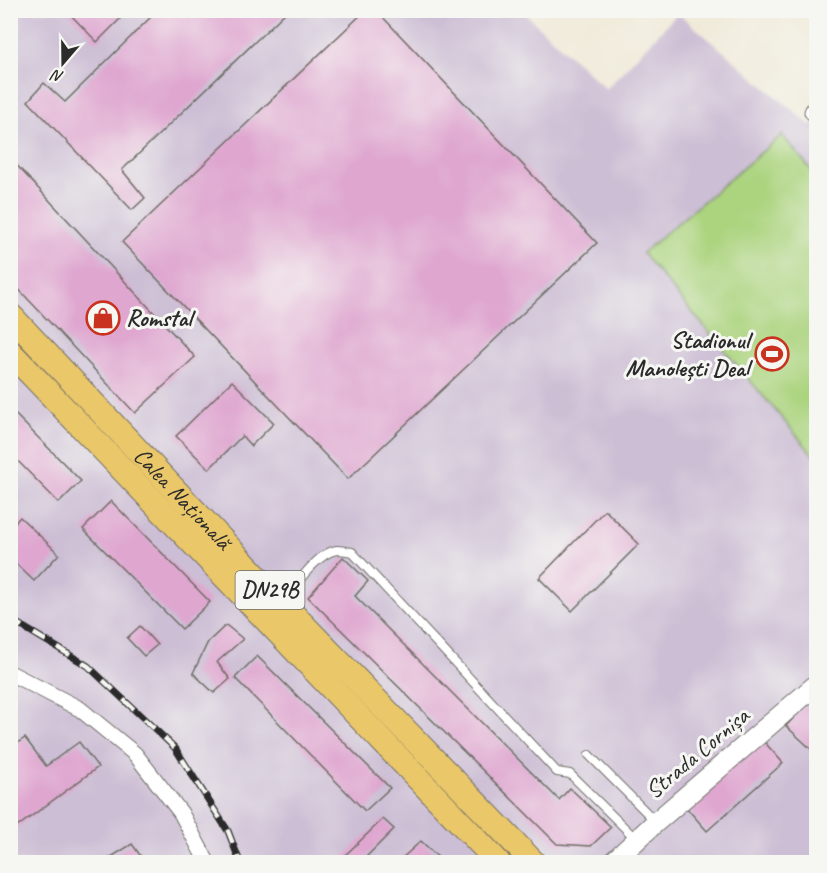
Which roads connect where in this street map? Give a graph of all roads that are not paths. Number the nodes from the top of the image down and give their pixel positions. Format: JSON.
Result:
{"nodes":[{"id":1,"x":10,"y":315,"type":"edge"},
{"id":2,"x":10,"y":352,"type":"edge"},
{"id":3,"x":282,"y":602,"type":"junction"},
{"id":4,"x":10,"y":673,"type":"edge"},
{"id":5,"x":816,"y":685,"type":"edge"},
{"id":6,"x":589,"y":755,"type":"dead end"},
{"id":7,"x":656,"y":822,"type":"junction"},
{"id":8,"x":636,"y":839,"type":"junction"},
{"id":9,"x":207,"y":862,"type":"edge"},
{"id":10,"x":498,"y":862,"type":"edge"},
{"id":11,"x":533,"y":862,"type":"edge"},
{"id":12,"x":613,"y":862,"type":"edge"}],
"edges":[{"from":1,"to":3,"type":"main road","name":"Calea Națională","number":"DN29B"},
{"from":2,"to":10,"type":"main road","name":"Calea Națională","number":"DN29B"},
{"from":3,"to":8,"type":"lane"},
{"from":3,"to":11,"type":"main road","name":"Calea Națională","number":"DN29B"},
{"from":4,"to":9,"type":"street"},
{"from":5,"to":7,"type":"street","name":"Strada Cornișa"},
{"from":6,"to":7,"type":"lane"},
{"from":7,"to":8,"type":"street","name":"Strada Cornișa"},
{"from":8,"to":12,"type":"street","name":"Strada Cornișa"}]}
